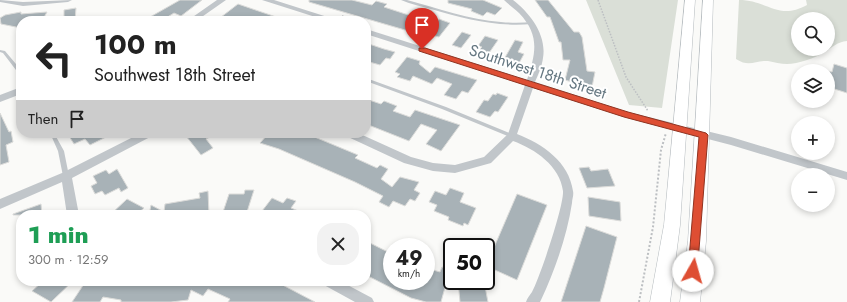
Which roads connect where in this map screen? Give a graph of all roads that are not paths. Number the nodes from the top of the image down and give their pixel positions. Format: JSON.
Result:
{"nodes":[{"id":1,"x":0,"y":0,"type":"edge"},
{"id":2,"x":68,"y":0,"type":"edge"},
{"id":3,"x":222,"y":0,"type":"edge"},
{"id":4,"x":266,"y":0,"type":"edge"},
{"id":5,"x":404,"y":0,"type":"edge"},
{"id":6,"x":508,"y":0,"type":"edge"},
{"id":7,"x":690,"y":0,"type":"edge"},
{"id":8,"x":708,"y":0,"type":"edge"},
{"id":9,"x":198,"y":16,"type":"edge"},
{"id":10,"x":316,"y":16,"type":"edge"},
{"id":11,"x":532,"y":23,"type":"junction"},
{"id":12,"x":371,"y":33,"type":"edge"},
{"id":13,"x":0,"y":51,"type":"edge"},
{"id":14,"x":16,"y":67,"type":"edge"},
{"id":15,"x":371,"y":81,"type":"edge"},
{"id":16,"x":529,"y":85,"type":"junction"},
{"id":17,"x":16,"y":92,"type":"edge"},
{"id":18,"x":0,"y":100,"type":"edge"},
{"id":19,"x":674,"y":127,"type":"junction"},
{"id":20,"x":703,"y":135,"type":"junction"},
{"id":21,"x":512,"y":136,"type":"junction"},
{"id":22,"x":54,"y":138,"type":"edge"},
{"id":23,"x":139,"y":138,"type":"edge"},
{"id":24,"x":360,"y":138,"type":"edge"},
{"id":25,"x":66,"y":176,"type":"junction"},
{"id":26,"x":847,"y":176,"type":"edge"},
{"id":27,"x":0,"y":204,"type":"edge"},
{"id":28,"x":71,"y":210,"type":"edge"},
{"id":29,"x":338,"y":286,"type":"edge"},
{"id":30,"x":368,"y":302,"type":"edge"},
{"id":31,"x":532,"y":302,"type":"edge"},
{"id":32,"x":660,"y":302,"type":"edge"},
{"id":33,"x":690,"y":302,"type":"edge"}],
"edges":[{"from":1,"to":2,"type":"street"},
{"from":3,"to":9,"type":"street"},
{"from":4,"to":10,"type":"street"},
{"from":5,"to":11,"type":"lane"},
{"from":6,"to":11,"type":"street"},
{"from":7,"to":19,"type":"main road"},
{"from":8,"to":20,"type":"main road"},
{"from":11,"to":16,"type":"street"},
{"from":12,"to":16,"type":"street","name":"Southwest 18th Street"},
{"from":13,"to":14,"type":"lane"},
{"from":15,"to":21,"type":"lane"},
{"from":16,"to":19,"type":"street","name":"Southwest 18th Street"},
{"from":16,"to":21,"type":"street"},
{"from":17,"to":18,"type":"street"},
{"from":19,"to":20,"type":"street","name":"Southwest 18th Street"},
{"from":19,"to":32,"type":"main road"},
{"from":20,"to":26,"type":"street","name":"Southwest 18th Street"},
{"from":20,"to":33,"type":"main road"},
{"from":21,"to":24,"type":"street"},
{"from":21,"to":31,"type":"street"},
{"from":22,"to":25,"type":"lane"},
{"from":23,"to":25,"type":"street"},
{"from":25,"to":27,"type":"street"},
{"from":25,"to":28,"type":"street"},
{"from":29,"to":30,"type":"street"}]}
